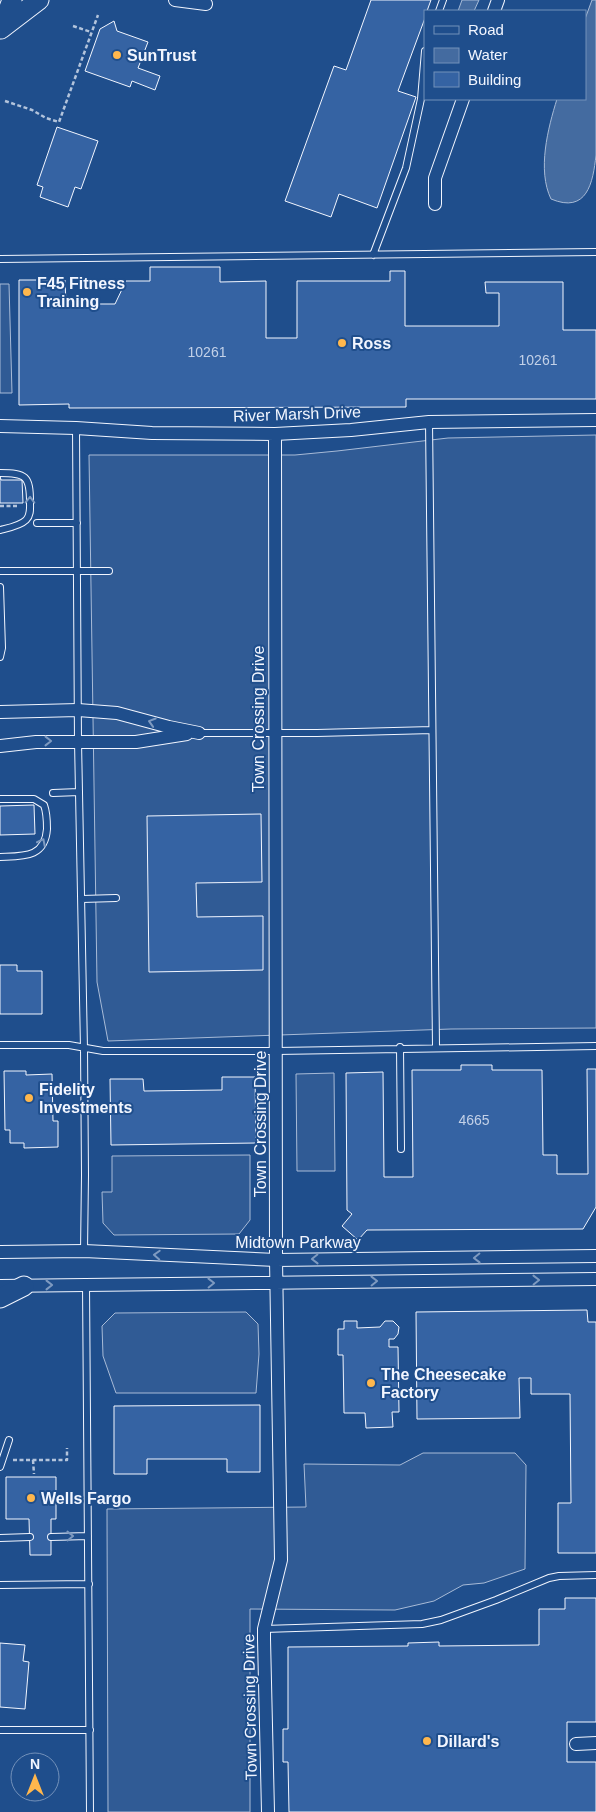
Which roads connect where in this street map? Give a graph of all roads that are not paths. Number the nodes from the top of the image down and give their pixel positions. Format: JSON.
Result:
{"nodes":[{"id":1,"x":12,"y":0,"type":"edge"},
{"id":2,"x":39,"y":0,"type":"edge"},
{"id":3,"x":175,"y":0,"type":"edge"},
{"id":4,"x":205,"y":1,"type":"edge"},
{"id":5,"x":0,"y":31,"type":"edge"},
{"id":6,"x":424,"y":62,"type":"edge"},
{"id":7,"x":463,"y":100,"type":"edge"},
{"id":8,"x":435,"y":204,"type":"dead end"},
{"id":9,"x":596,"y":252,"type":"edge"},
{"id":10,"x":373,"y":255,"type":"junction"},
{"id":11,"x":0,"y":259,"type":"edge"},
{"id":12,"x":596,"y":420,"type":"edge"},
{"id":13,"x":429,"y":422,"type":"junction"},
{"id":14,"x":0,"y":426,"type":"edge"},
{"id":15,"x":76,"y":428,"type":"junction"},
{"id":16,"x":275,"y":434,"type":"junction"},
{"id":17,"x":0,"y":473,"type":"edge"},
{"id":18,"x":37,"y":523,"type":"dead end"},
{"id":19,"x":77,"y":523,"type":"junction"},
{"id":20,"x":0,"y":530,"type":"edge"},
{"id":21,"x":0,"y":571,"type":"edge"},
{"id":22,"x":109,"y":571,"type":"dead end"},
{"id":23,"x":78,"y":572,"type":"junction"},
{"id":24,"x":0,"y":587,"type":"edge"},
{"id":25,"x":0,"y":655,"type":"edge"},
{"id":26,"x":78,"y":710,"type":"junction"},
{"id":27,"x":0,"y":712,"type":"edge"},
{"id":28,"x":432,"y":730,"type":"junction"},
{"id":29,"x":199,"y":733,"type":"junction"},
{"id":30,"x":275,"y":733,"type":"junction"},
{"id":31,"x":78,"y":741,"type":"junction"},
{"id":32,"x":0,"y":746,"type":"edge"},
{"id":33,"x":53,"y":792,"type":"dead end"},
{"id":34,"x":79,"y":792,"type":"junction"},
{"id":35,"x":0,"y":799,"type":"edge"},
{"id":36,"x":0,"y":857,"type":"edge"},
{"id":37,"x":116,"y":898,"type":"dead end"},
{"id":38,"x":82,"y":899,"type":"junction"},
{"id":39,"x":0,"y":1046,"type":"edge"},
{"id":40,"x":596,"y":1046,"type":"edge"},
{"id":41,"x":400,"y":1047,"type":"junction"},
{"id":42,"x":436,"y":1047,"type":"junction"},
{"id":43,"x":84,"y":1049,"type":"junction"},
{"id":44,"x":277,"y":1050,"type":"junction"},
{"id":45,"x":401,"y":1149,"type":"dead end"},
{"id":46,"x":84,"y":1251,"type":"junction"},
{"id":47,"x":0,"y":1252,"type":"edge"},
{"id":48,"x":596,"y":1256,"type":"edge"},
{"id":49,"x":276,"y":1260,"type":"junction"},
{"id":50,"x":596,"y":1279,"type":"edge"},
{"id":51,"x":276,"y":1282,"type":"junction"},
{"id":52,"x":86,"y":1285,"type":"junction"},
{"id":53,"x":0,"y":1286,"type":"edge"},
{"id":54,"x":24,"y":1286,"type":"junction"},
{"id":55,"x":0,"y":1298,"type":"edge"},
{"id":56,"x":9,"y":1440,"type":"dead end"},
{"id":57,"x":0,"y":1467,"type":"edge"},
{"id":58,"x":88,"y":1536,"type":"junction"},
{"id":59,"x":30,"y":1537,"type":"dead end"},
{"id":60,"x":51,"y":1537,"type":"dead end"},
{"id":61,"x":0,"y":1538,"type":"edge"},
{"id":62,"x":596,"y":1575,"type":"edge"},
{"id":63,"x":89,"y":1584,"type":"junction"},
{"id":64,"x":0,"y":1585,"type":"edge"},
{"id":65,"x":264,"y":1629,"type":"junction"},
{"id":66,"x":0,"y":1730,"type":"edge"},
{"id":67,"x":90,"y":1730,"type":"junction"},
{"id":68,"x":576,"y":1744,"type":"dead end"},
{"id":69,"x":596,"y":1744,"type":"edge"},
{"id":70,"x":90,"y":1812,"type":"edge"},
{"id":71,"x":268,"y":1812,"type":"edge"}],
"edges":[{"from":1,"to":5,"type":"main road"},
{"from":2,"to":5,"type":"main road"},
{"from":3,"to":4,"type":"street"},
{"from":6,"to":10,"type":"lane"},
{"from":7,"to":8,"type":"street"},
{"from":9,"to":10,"type":"lane"},
{"from":10,"to":11,"type":"lane"},
{"from":12,"to":13,"type":"street","name":"River Marsh Drive"},
{"from":13,"to":16,"type":"street","name":"River Marsh Drive"},
{"from":13,"to":28,"type":"lane"},
{"from":14,"to":15,"type":"street","name":"River Marsh Drive"},
{"from":15,"to":16,"type":"street","name":"River Marsh Drive"},
{"from":15,"to":19,"type":"lane"},
{"from":16,"to":30,"type":"street","name":"Town Crossing Drive"},
{"from":20,"to":17,"type":"lane","one_way":true},
{"from":18,"to":19,"type":"lane"},
{"from":19,"to":23,"type":"lane"},
{"from":21,"to":23,"type":"lane"},
{"from":22,"to":23,"type":"lane"},
{"from":23,"to":26,"type":"lane"},
{"from":24,"to":25,"type":"lane"},
{"from":26,"to":27,"type":"street"},
{"from":29,"to":26,"type":"street","one_way":true},
{"from":26,"to":31,"type":"lane"},
{"from":28,"to":30,"type":"lane"},
{"from":28,"to":42,"type":"lane"},
{"from":29,"to":30,"type":"lane"},
{"from":29,"to":31,"type":"street"},
{"from":30,"to":44,"type":"street","name":"Town Crossing Drive"},
{"from":32,"to":31,"type":"street","one_way":true},
{"from":31,"to":34,"type":"lane"},
{"from":33,"to":34,"type":"lane"},
{"from":34,"to":38,"type":"lane"},
{"from":36,"to":35,"type":"lane","one_way":true},
{"from":37,"to":38,"type":"lane"},
{"from":38,"to":43,"type":"lane"},
{"from":39,"to":43,"type":"lane"},
{"from":40,"to":42,"type":"lane"},
{"from":41,"to":42,"type":"lane"},
{"from":41,"to":44,"type":"lane"},
{"from":41,"to":45,"type":"lane"},
{"from":43,"to":44,"type":"lane"},
{"from":43,"to":46,"type":"lane"},
{"from":44,"to":49,"type":"street","name":"Town Crossing Drive"},
{"from":46,"to":47,"type":"street","name":"Midtown Parkway"},
{"from":49,"to":46,"type":"street","name":"Midtown Parkway","one_way":true},
{"from":48,"to":49,"type":"street","name":"Midtown Parkway","one_way":true},
{"from":49,"to":51,"type":"street","name":"Town Crossing Drive"},
{"from":51,"to":50,"type":"street","one_way":true},
{"from":52,"to":51,"type":"street","one_way":true},
{"from":51,"to":65,"type":"street","name":"Town Crossing Drive"},
{"from":54,"to":52,"type":"street","one_way":true},
{"from":52,"to":58,"type":"lane"},
{"from":53,"to":54,"type":"street"},
{"from":54,"to":55,"type":"main road"},
{"from":56,"to":57,"type":"lane"},
{"from":60,"to":58,"type":"lane","one_way":true},
{"from":58,"to":63,"type":"lane"},
{"from":59,"to":61,"type":"lane"},
{"from":62,"to":65,"type":"lane"},
{"from":63,"to":64,"type":"lane"},
{"from":63,"to":67,"type":"lane"},
{"from":65,"to":71,"type":"street","name":"Town Crossing Drive"},
{"from":66,"to":67,"type":"lane"},
{"from":67,"to":70,"type":"lane"},
{"from":68,"to":69,"type":"street"}]}
